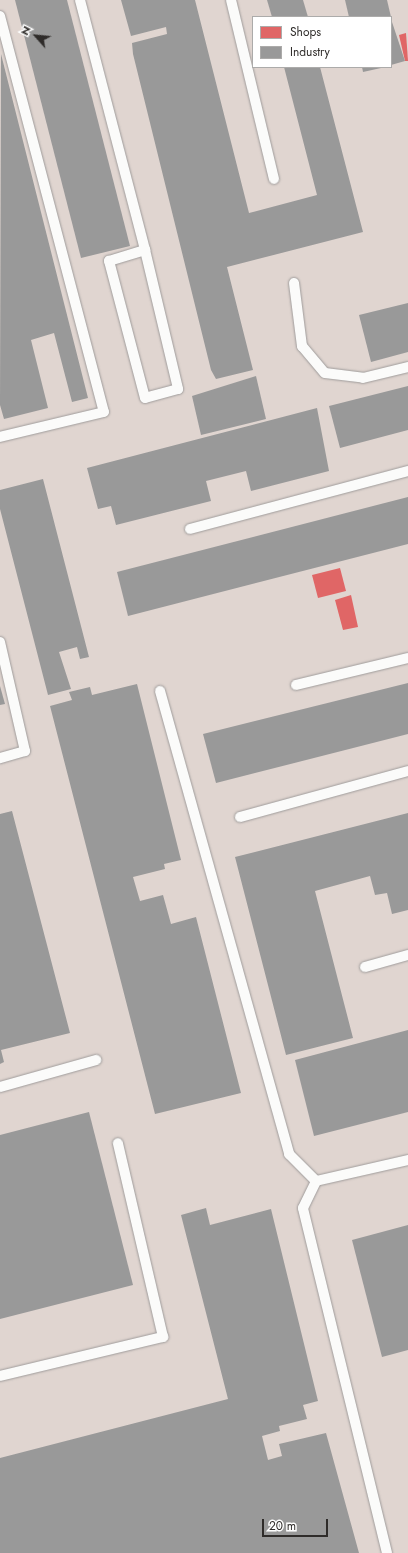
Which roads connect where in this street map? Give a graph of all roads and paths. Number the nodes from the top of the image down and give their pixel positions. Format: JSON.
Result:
{"nodes":[{"id":1,"x":80,"y":0,"type":"edge"},
{"id":2,"x":231,"y":0,"type":"edge"},
{"id":3,"x":0,"y":16,"type":"edge"},
{"id":4,"x":274,"y":179,"type":"dead end"},
{"id":5,"x":145,"y":250,"type":"junction"},
{"id":6,"x":294,"y":283,"type":"dead end"},
{"id":7,"x":408,"y":367,"type":"edge"},
{"id":8,"x":0,"y":437,"type":"edge"},
{"id":9,"x":408,"y":471,"type":"edge"},
{"id":10,"x":190,"y":529,"type":"dead end"},
{"id":11,"x":0,"y":642,"type":"edge"},
{"id":12,"x":408,"y":658,"type":"edge"},
{"id":13,"x":296,"y":684,"type":"dead end"},
{"id":14,"x":160,"y":691,"type":"dead end"},
{"id":15,"x":0,"y":758,"type":"edge"},
{"id":16,"x":408,"y":771,"type":"edge"},
{"id":17,"x":240,"y":817,"type":"dead end"},
{"id":18,"x":408,"y":956,"type":"edge"},
{"id":19,"x":365,"y":967,"type":"dead end"},
{"id":20,"x":96,"y":1060,"type":"dead end"},
{"id":21,"x":0,"y":1087,"type":"edge"},
{"id":22,"x":118,"y":1143,"type":"dead end"},
{"id":23,"x":408,"y":1160,"type":"edge"},
{"id":24,"x":316,"y":1181,"type":"junction"},
{"id":25,"x":0,"y":1376,"type":"edge"},
{"id":26,"x":387,"y":1553,"type":"edge"}],
"edges":[{"from":1,"to":5,"type":"lane"},
{"from":2,"to":4,"type":"lane"},
{"from":3,"to":8,"type":"lane"},
{"from":5,"to":5,"type":"lane"},
{"from":6,"to":7,"type":"lane"},
{"from":9,"to":10,"type":"lane"},
{"from":11,"to":15,"type":"lane"},
{"from":12,"to":13,"type":"lane"},
{"from":14,"to":24,"type":"lane"},
{"from":16,"to":17,"type":"lane"},
{"from":18,"to":19,"type":"lane"},
{"from":20,"to":21,"type":"lane"},
{"from":22,"to":25,"type":"lane"},
{"from":23,"to":24,"type":"lane"},
{"from":24,"to":26,"type":"lane"}]}
